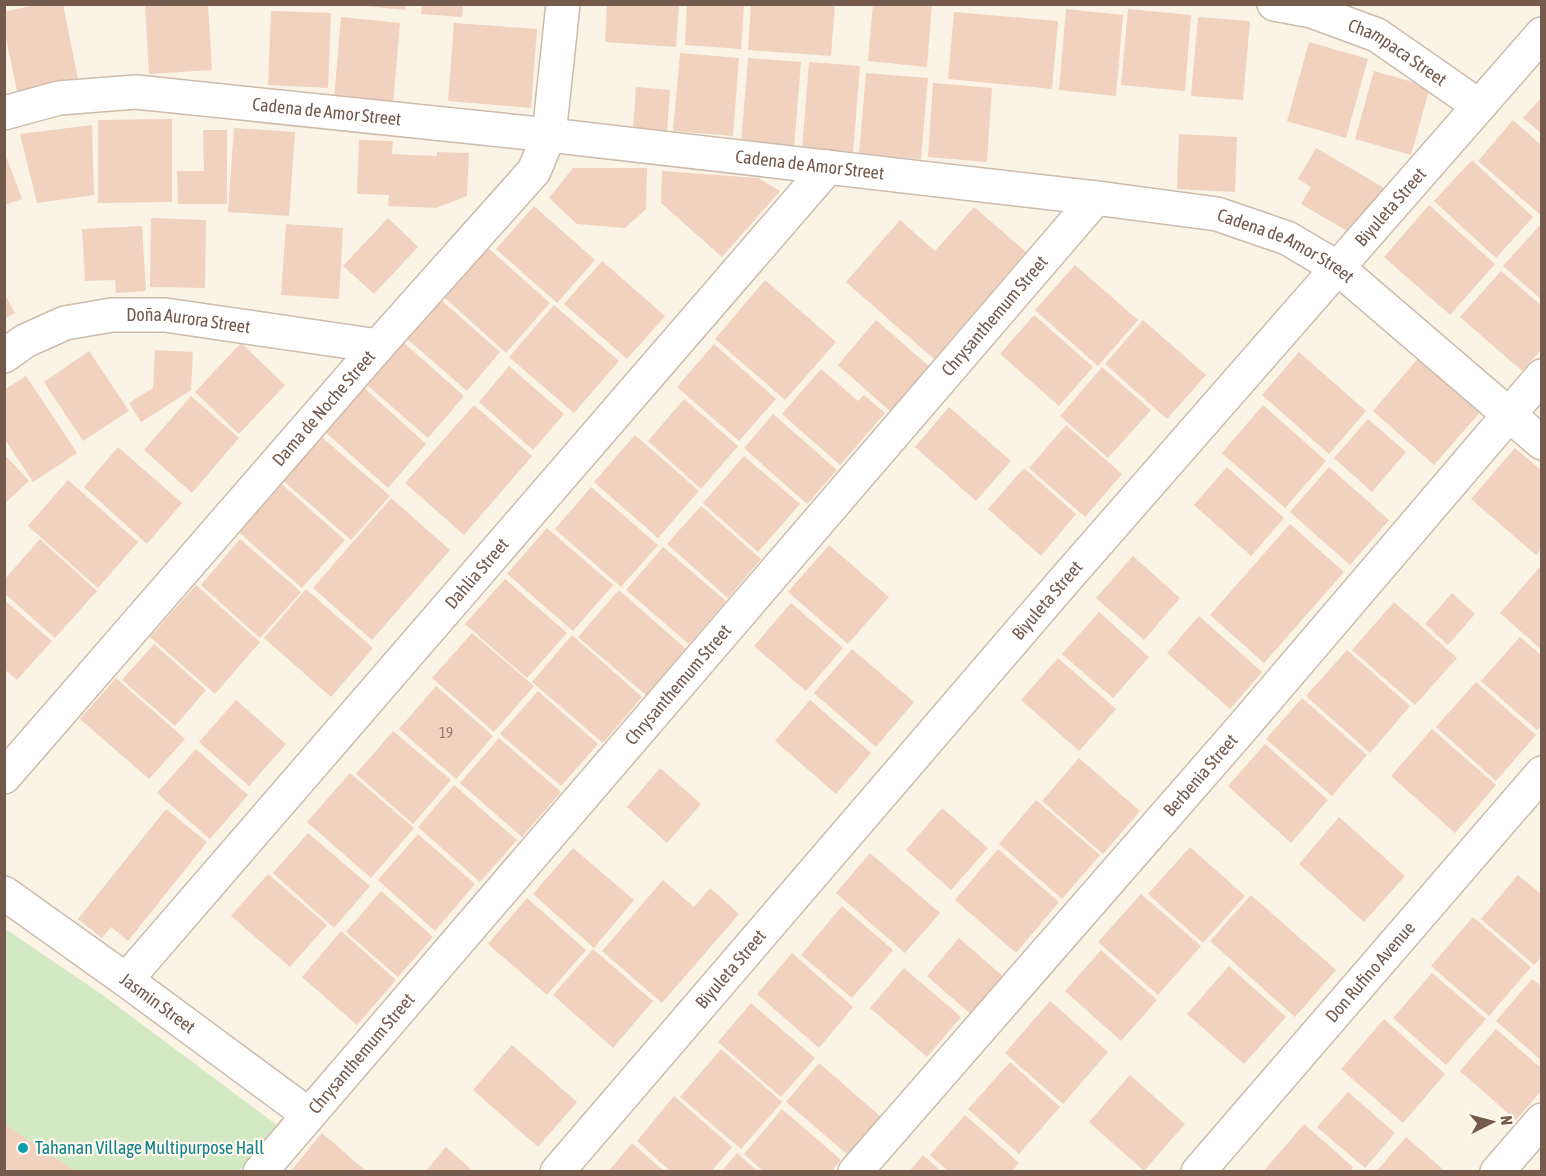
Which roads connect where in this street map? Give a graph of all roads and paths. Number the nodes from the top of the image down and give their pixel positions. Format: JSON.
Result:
{"nodes":[{"id":1,"x":563,"y":4,"type":"edge"},
{"id":2,"x":1274,"y":4,"type":"edge"},
{"id":3,"x":1542,"y":34,"type":"edge"},
{"id":4,"x":1479,"y":106,"type":"junction"},
{"id":5,"x":4,"y":113,"type":"edge"},
{"id":6,"x":549,"y":135,"type":"junction"},
{"id":7,"x":828,"y":167,"type":"junction"},
{"id":8,"x":1096,"y":198,"type":"junction"},
{"id":9,"x":1338,"y":268,"type":"junction"},
{"id":10,"x":378,"y":346,"type":"junction"},
{"id":11,"x":4,"y":356,"type":"edge"},
{"id":12,"x":1542,"y":376,"type":"edge"},
{"id":13,"x":1508,"y":414,"type":"junction"},
{"id":14,"x":1542,"y":443,"type":"edge"},
{"id":15,"x":1542,"y":773,"type":"edge"},
{"id":16,"x":4,"y":777,"type":"edge"},
{"id":17,"x":4,"y":892,"type":"edge"},
{"id":18,"x":126,"y":980,"type":"junction"},
{"id":19,"x":309,"y":1115,"type":"junction"},
{"id":20,"x":1542,"y":1120,"type":"edge"},
{"id":21,"x":261,"y":1172,"type":"edge"},
{"id":22,"x":557,"y":1172,"type":"edge"},
{"id":23,"x":855,"y":1172,"type":"edge"},
{"id":24,"x":1198,"y":1172,"type":"edge"},
{"id":25,"x":1497,"y":1172,"type":"edge"}],
"edges":[{"from":1,"to":6,"type":"street","name":"Dama de Noche Street"},
{"from":2,"to":4,"type":"street","name":"Champaca Street"},
{"from":3,"to":4,"type":"street","name":"Biyuleta Street"},
{"from":4,"to":9,"type":"street","name":"Biyuleta Street"},
{"from":5,"to":6,"type":"street","name":"Cadena de Amor Street"},
{"from":6,"to":7,"type":"street","name":"Cadena de Amor Street"},
{"from":6,"to":10,"type":"street","name":"Dama de Noche Street"},
{"from":7,"to":8,"type":"street","name":"Cadena de Amor Street"},
{"from":7,"to":18,"type":"street","name":"Dahlia Street"},
{"from":8,"to":9,"type":"street","name":"Cadena de Amor Street"},
{"from":8,"to":19,"type":"street","name":"Chrysanthemum Street"},
{"from":9,"to":13,"type":"street","name":"Cadena de Amor Street"},
{"from":9,"to":22,"type":"street","name":"Biyuleta Street"},
{"from":10,"to":11,"type":"street","name":"Doña Aurora Street"},
{"from":10,"to":16,"type":"street","name":"Dama de Noche Street"},
{"from":12,"to":13,"type":"street","name":"Berbenia Street"},
{"from":13,"to":14,"type":"street","name":"Cadena de Amor Street"},
{"from":13,"to":23,"type":"street","name":"Berbenia Street"},
{"from":15,"to":24,"type":"street","name":"Don Rufino Avenue"},
{"from":17,"to":18,"type":"street","name":"Jasmin Street"},
{"from":18,"to":19,"type":"street","name":"Jasmin Street"},
{"from":19,"to":21,"type":"street","name":"Chrysanthemum Street"},
{"from":20,"to":25,"type":"street"}]}
